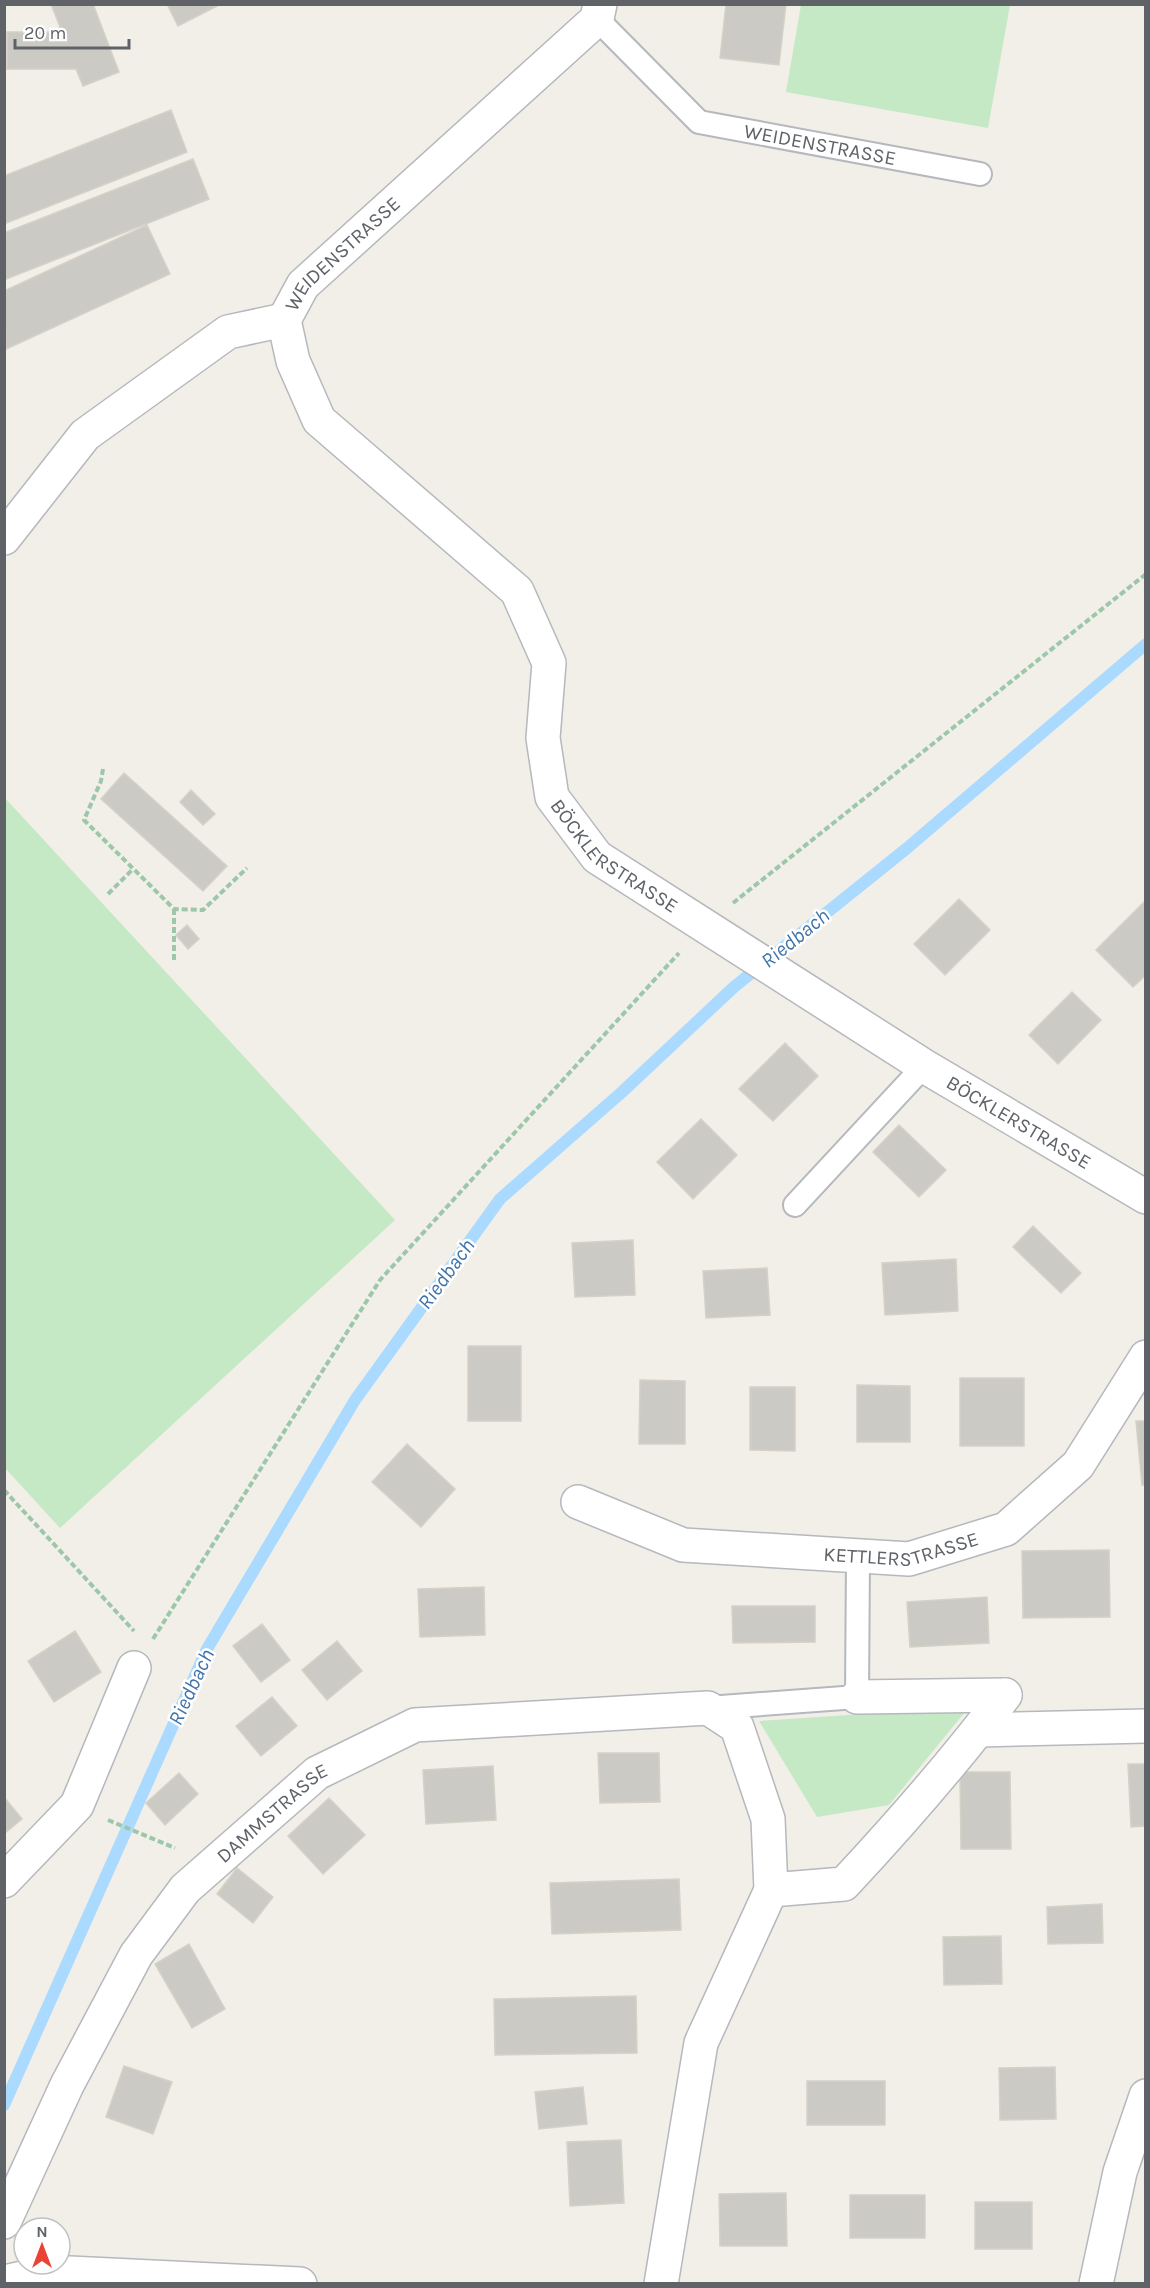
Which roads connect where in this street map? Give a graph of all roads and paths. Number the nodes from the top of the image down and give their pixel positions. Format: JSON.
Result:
{"nodes":[{"id":1,"x":598,"y":12,"type":"edge"},
{"id":2,"x":980,"y":174,"type":"dead end"},
{"id":3,"x":284,"y":320,"type":"junction"},
{"id":4,"x":4,"y":538,"type":"edge"},
{"id":5,"x":1146,"y":574,"type":"edge"},
{"id":6,"x":103,"y":769,"type":"dead end"},
{"id":7,"x":133,"y":868,"type":"junction"},
{"id":8,"x":247,"y":868,"type":"dead end"},
{"id":9,"x":108,"y":894,"type":"dead end"},
{"id":10,"x":174,"y":909,"type":"junction"},
{"id":11,"x":704,"y":926,"type":"junction"},
{"id":12,"x":174,"y":963,"type":"dead end"},
{"id":13,"x":924,"y":1066,"type":"junction"},
{"id":14,"x":1146,"y":1197,"type":"edge"},
{"id":15,"x":795,"y":1205,"type":"dead end"},
{"id":16,"x":1146,"y":1357,"type":"edge"},
{"id":17,"x":4,"y":1490,"type":"edge"},
{"id":18,"x":578,"y":1502,"type":"dead end"},
{"id":19,"x":858,"y":1556,"type":"junction"},
{"id":20,"x":141,"y":1657,"type":"junction"},
{"id":21,"x":857,"y":1697,"type":"junction"},
{"id":22,"x":708,"y":1708,"type":"junction"},
{"id":23,"x":1146,"y":1726,"type":"edge"},
{"id":24,"x":979,"y":1730,"type":"junction"},
{"id":25,"x":117,"y":1825,"type":"dead end"},
{"id":26,"x":158,"y":1840,"type":"dead end"},
{"id":27,"x":4,"y":1881,"type":"edge"},
{"id":28,"x":771,"y":1890,"type":"junction"},
{"id":29,"x":1146,"y":2096,"type":"edge"},
{"id":30,"x":1133,"y":2172,"type":"edge"},
{"id":31,"x":4,"y":2222,"type":"edge"},
{"id":32,"x":4,"y":2282,"type":"edge"},
{"id":33,"x":300,"y":2283,"type":"edge"},
{"id":34,"x":661,"y":2283,"type":"edge"},
{"id":35,"x":1096,"y":2283,"type":"edge"}],
"edges":[{"from":1,"to":2,"type":"lane","name":"WEIDENSTRASSE"},
{"from":1,"to":3,"type":"street","name":"WEIDENSTRASSE"},
{"from":3,"to":4,"type":"street","name":"WEIDENSTRASSE"},
{"from":3,"to":11,"type":"street","name":"BÖCKLERSTRASSE"},
{"from":5,"to":11,"type":"path"},
{"from":6,"to":7,"type":"path"},
{"from":7,"to":9,"type":"path"},
{"from":7,"to":10,"type":"path"},
{"from":8,"to":10,"type":"path"},
{"from":10,"to":12,"type":"path"},
{"from":11,"to":13,"type":"street","name":"BÖCKLERSTRASSE"},
{"from":11,"to":20,"type":"path"},
{"from":13,"to":14,"type":"street","name":"BÖCKLERSTRASSE"},
{"from":13,"to":15,"type":"lane"},
{"from":16,"to":19,"type":"street","name":"KETTLERSTRASSE"},
{"from":17,"to":20,"type":"path"},
{"from":18,"to":19,"type":"street","name":"KETTLERSTRASSE"},
{"from":19,"to":21,"type":"lane"},
{"from":20,"to":27,"type":"street"},
{"from":21,"to":22,"type":"lane"},
{"from":21,"to":24,"type":"street"},
{"from":22,"to":28,"type":"street"},
{"from":22,"to":31,"type":"street","name":"DAMMSTRASSE"},
{"from":23,"to":24,"type":"street"},
{"from":24,"to":28,"type":"street"},
{"from":25,"to":26,"type":"path"},
{"from":28,"to":34,"type":"street"},
{"from":29,"to":30,"type":"street"},
{"from":30,"to":35,"type":"street"},
{"from":32,"to":33,"type":"street"}]}
